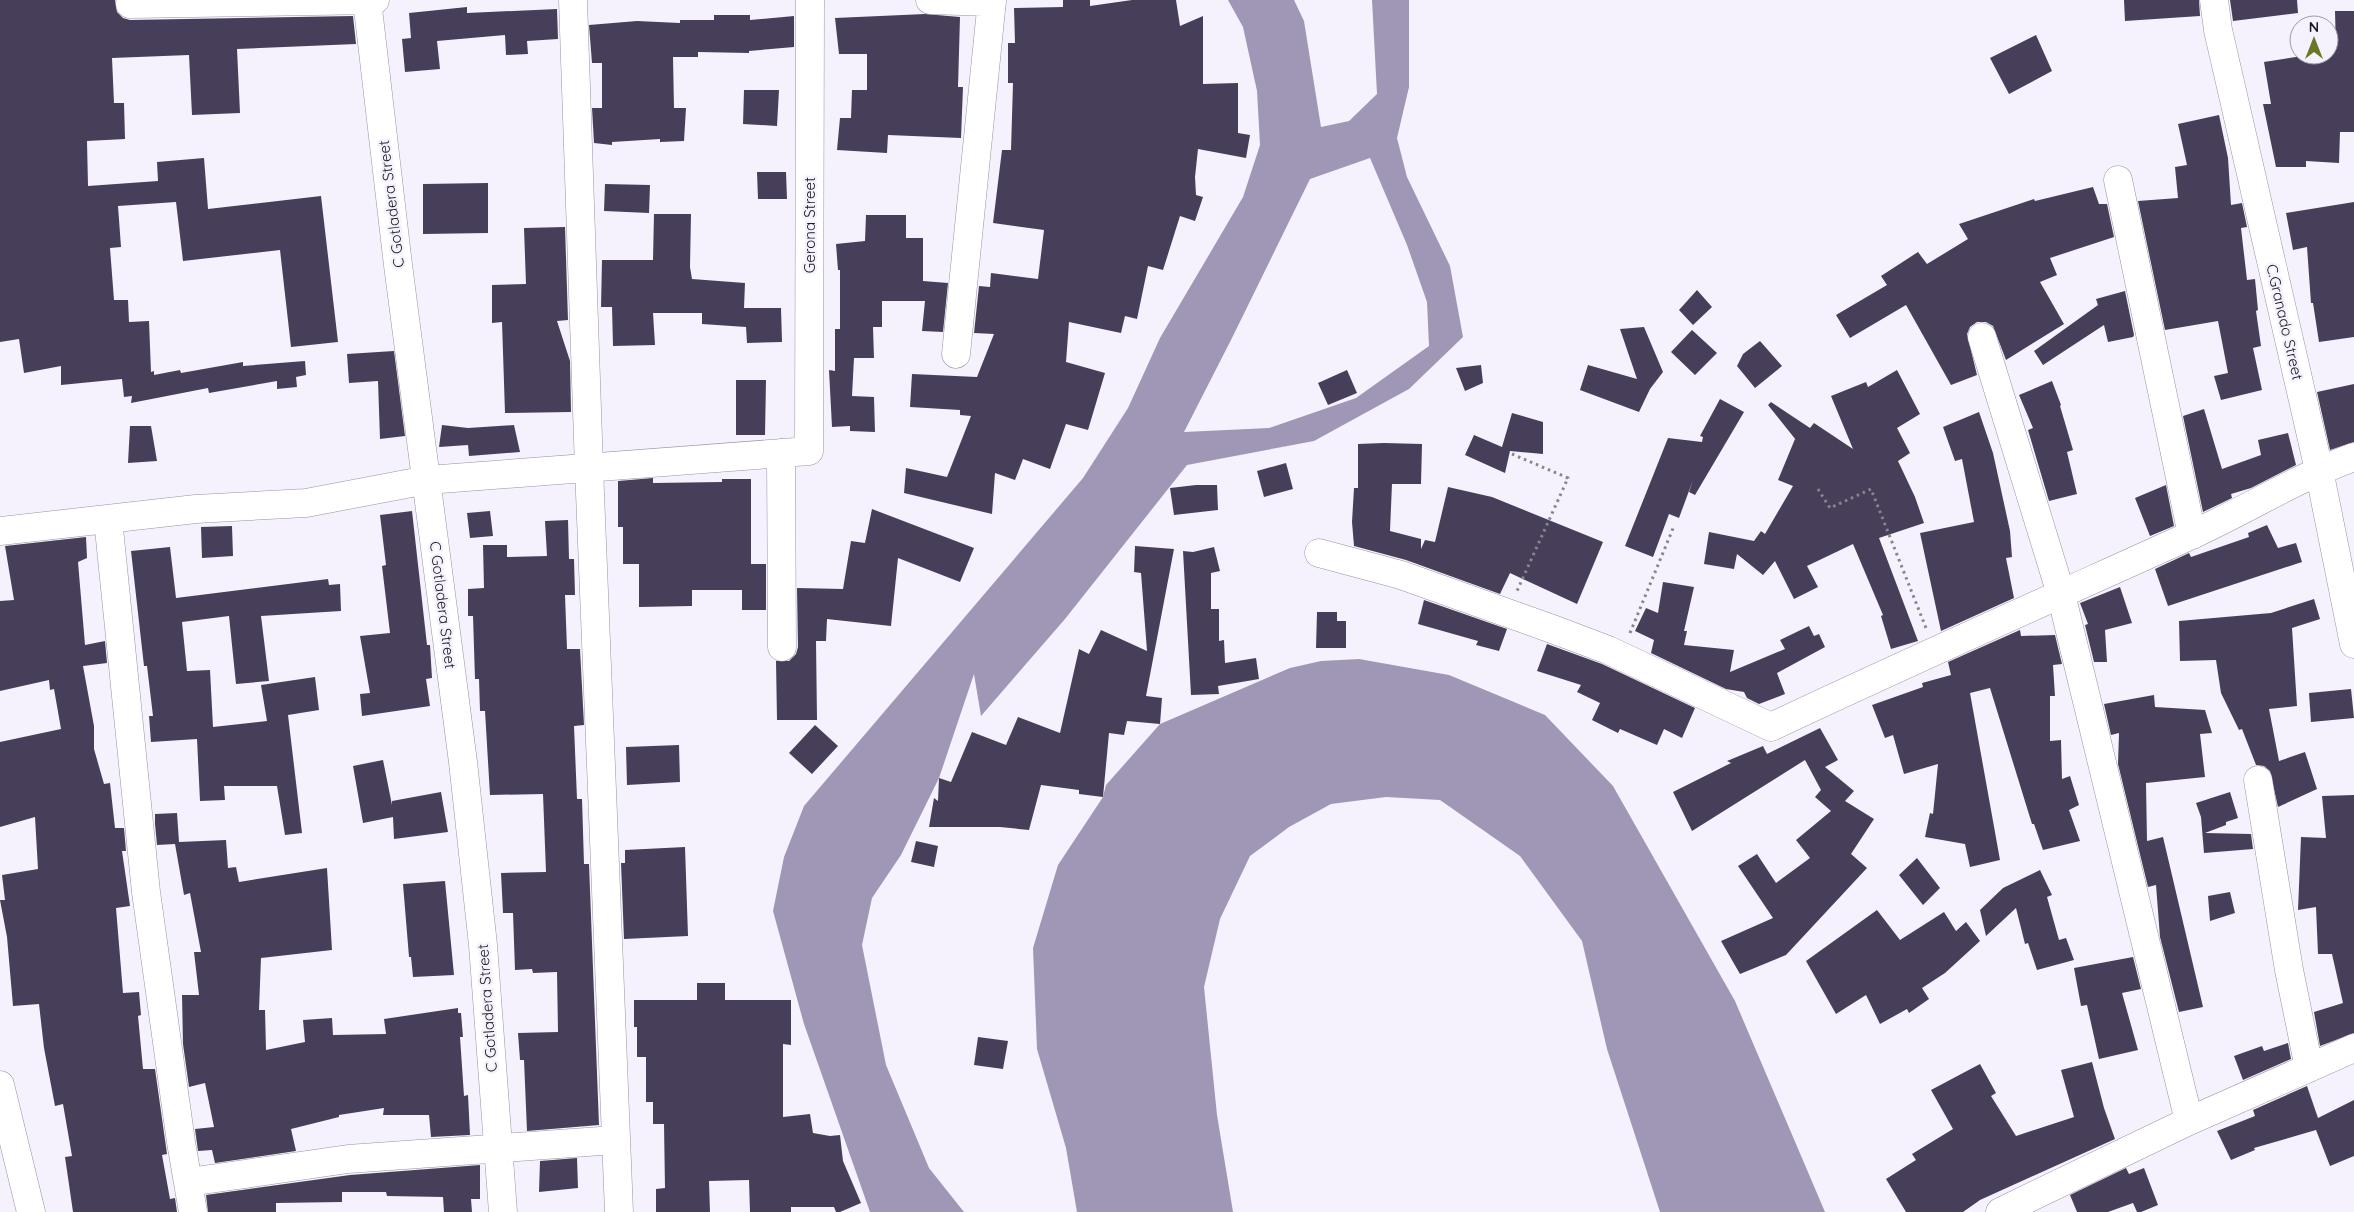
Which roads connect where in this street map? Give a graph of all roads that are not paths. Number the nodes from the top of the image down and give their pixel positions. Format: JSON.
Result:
{"nodes":[{"id":1,"x":367,"y":0,"type":"edge"},
{"id":2,"x":375,"y":0,"type":"edge"},
{"id":3,"x":573,"y":0,"type":"edge"},
{"id":4,"x":810,"y":0,"type":"edge"},
{"id":5,"x":930,"y":0,"type":"edge"},
{"id":6,"x":2214,"y":0,"type":"edge"},
{"id":7,"x":992,"y":1,"type":"edge"},
{"id":8,"x":130,"y":4,"type":"dead end"},
{"id":9,"x":2118,"y":180,"type":"dead end"},
{"id":10,"x":1982,"y":337,"type":"dead end"},
{"id":11,"x":956,"y":354,"type":"dead end"},
{"id":12,"x":781,"y":453,"type":"junction"},
{"id":13,"x":2354,"y":457,"type":"edge"},
{"id":14,"x":589,"y":468,"type":"junction"},
{"id":15,"x":2319,"y":470,"type":"junction"},
{"id":16,"x":427,"y":480,"type":"junction"},
{"id":17,"x":108,"y":519,"type":"junction"},
{"id":18,"x":0,"y":531,"type":"edge"},
{"id":19,"x":2192,"y":535,"type":"junction"},
{"id":20,"x":1319,"y":553,"type":"dead end"},
{"id":21,"x":2061,"y":594,"type":"junction"},
{"id":22,"x":2354,"y":644,"type":"edge"},
{"id":23,"x":782,"y":647,"type":"dead end"},
{"id":24,"x":2258,"y":780,"type":"dead end"},
{"id":25,"x":2354,"y":1048,"type":"edge"},
{"id":26,"x":2309,"y":1068,"type":"junction"},
{"id":27,"x":0,"y":1085,"type":"edge"},
{"id":28,"x":2189,"y":1121,"type":"junction"},
{"id":29,"x":615,"y":1140,"type":"junction"},
{"id":30,"x":497,"y":1148,"type":"junction"},
{"id":31,"x":188,"y":1182,"type":"junction"},
{"id":32,"x":31,"y":1212,"type":"edge"},
{"id":33,"x":194,"y":1212,"type":"edge"},
{"id":34,"x":503,"y":1212,"type":"edge"},
{"id":35,"x":619,"y":1212,"type":"edge"},
{"id":36,"x":2000,"y":1212,"type":"edge"}],
"edges":[{"from":1,"to":2,"type":"street"},
{"from":1,"to":8,"type":"street"},
{"from":1,"to":16,"type":"street","name":"C Gotladera Street"},
{"from":3,"to":14,"type":"street"},
{"from":4,"to":12,"type":"street","name":"Gerona Street"},
{"from":5,"to":7,"type":"street"},
{"from":6,"to":15,"type":"street","name":"C.Granado Street"},
{"from":7,"to":11,"type":"street"},
{"from":9,"to":19,"type":"street"},
{"from":10,"to":21,"type":"street"},
{"from":12,"to":14,"type":"street"},
{"from":12,"to":23,"type":"street"},
{"from":13,"to":15,"type":"street"},
{"from":14,"to":16,"type":"street"},
{"from":14,"to":29,"type":"street"},
{"from":15,"to":19,"type":"street"},
{"from":15,"to":22,"type":"street","name":"C.Granado Street"},
{"from":16,"to":17,"type":"street"},
{"from":16,"to":30,"type":"street","name":"C Gotladera Street"},
{"from":17,"to":18,"type":"street"},
{"from":17,"to":31,"type":"street"},
{"from":19,"to":21,"type":"street"},
{"from":20,"to":21,"type":"street"},
{"from":21,"to":28,"type":"street"},
{"from":24,"to":26,"type":"street"},
{"from":25,"to":26,"type":"street"},
{"from":26,"to":28,"type":"street"},
{"from":27,"to":32,"type":"street"},
{"from":28,"to":36,"type":"street"},
{"from":29,"to":30,"type":"street"},
{"from":29,"to":35,"type":"street"},
{"from":30,"to":31,"type":"street"},
{"from":30,"to":34,"type":"street","name":"C Gotladera Street"},
{"from":31,"to":33,"type":"street"}]}
